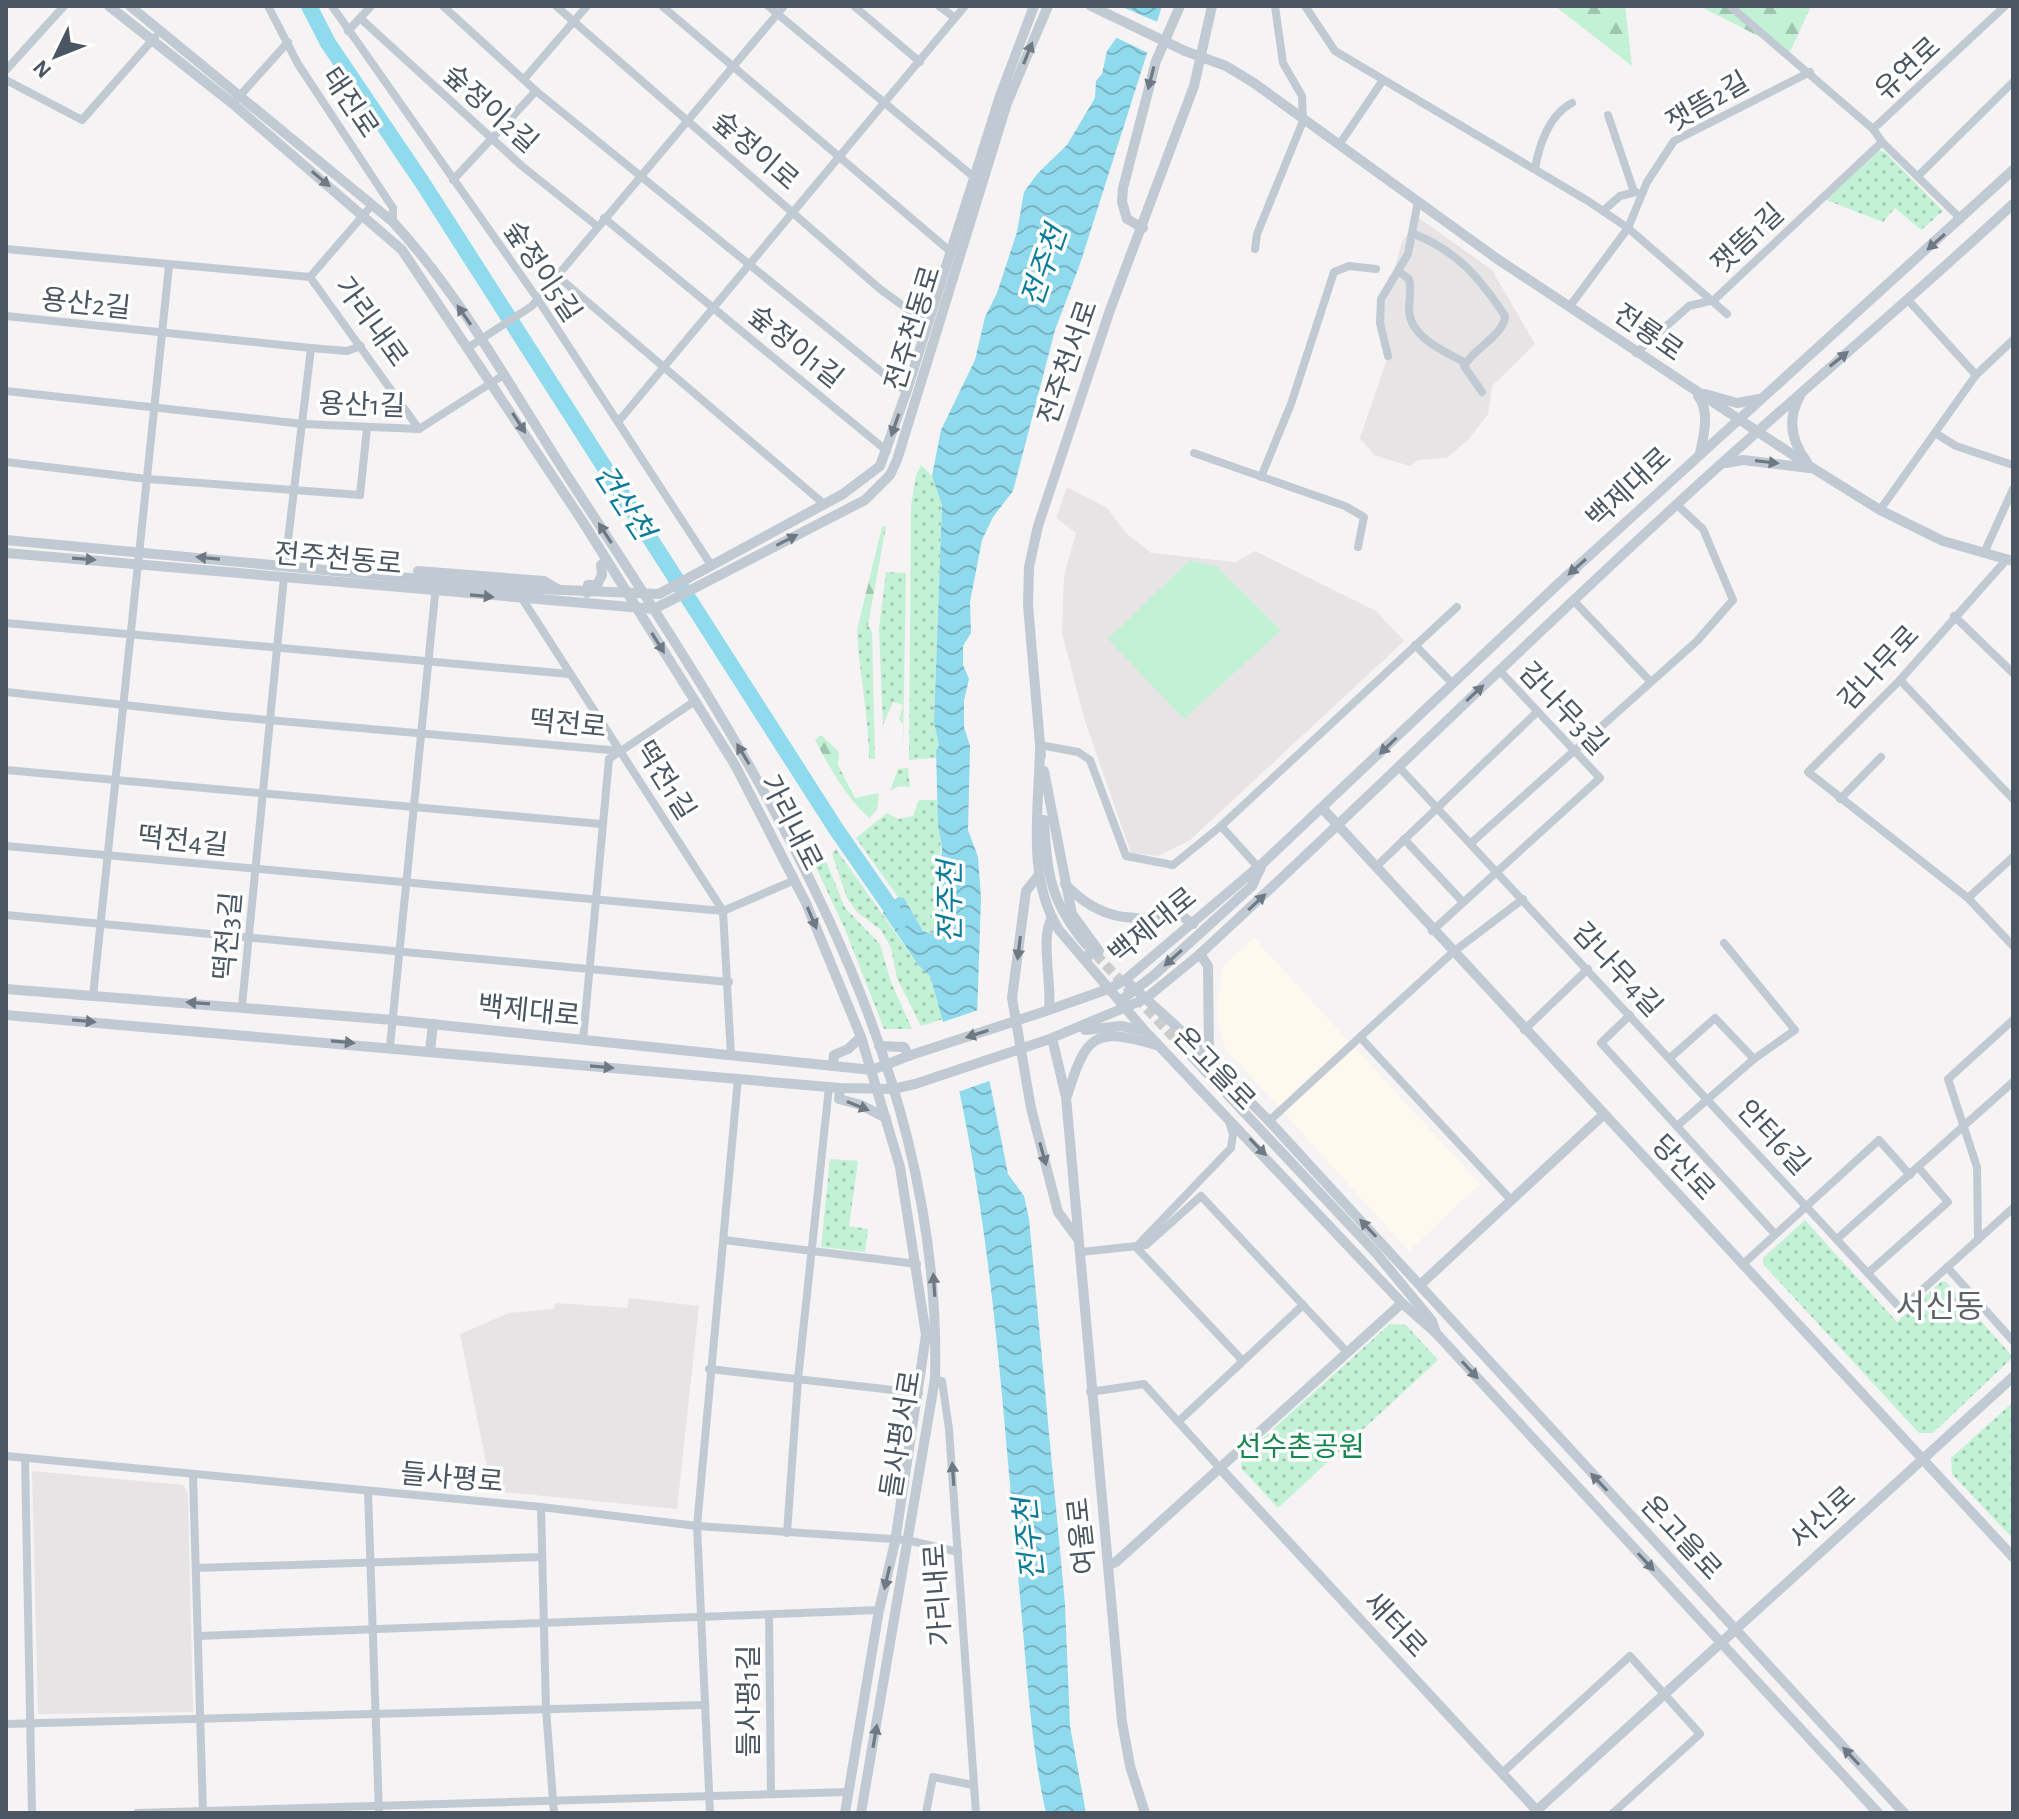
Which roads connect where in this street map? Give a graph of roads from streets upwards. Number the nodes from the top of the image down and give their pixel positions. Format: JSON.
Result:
{"nodes":[{"id":1,"x":64,"y":6,"type":"edge"},
{"id":2,"x":109,"y":6,"type":"edge"},
{"id":3,"x":130,"y":6,"type":"edge"},
{"id":4,"x":268,"y":6,"type":"edge"},
{"id":5,"x":332,"y":6,"type":"edge"},
{"id":6,"x":371,"y":6,"type":"edge"},
{"id":7,"x":443,"y":6,"type":"edge"},
{"id":8,"x":556,"y":6,"type":"edge"},
{"id":9,"x":587,"y":6,"type":"edge"},
{"id":10,"x":662,"y":6,"type":"edge"},
{"id":11,"x":768,"y":6,"type":"edge"},
{"id":12,"x":784,"y":6,"type":"edge"},
{"id":13,"x":854,"y":6,"type":"edge"},
{"id":14,"x":939,"y":6,"type":"edge"},
{"id":15,"x":965,"y":6,"type":"edge"},
{"id":16,"x":1034,"y":6,"type":"edge"},
{"id":17,"x":1048,"y":6,"type":"edge"},
{"id":18,"x":1091,"y":6,"type":"edge"},
{"id":19,"x":1180,"y":6,"type":"edge"},
{"id":20,"x":1212,"y":6,"type":"edge"},
{"id":21,"x":1275,"y":6,"type":"edge"},
{"id":22,"x":1305,"y":6,"type":"edge"},
{"id":23,"x":1730,"y":6,"type":"edge"},
{"id":24,"x":2005,"y":6,"type":"edge"},
{"id":25,"x":777,"y":14,"type":"junction"},
{"id":26,"x":360,"y":18,"type":"junction"},
{"id":27,"x":955,"y":18,"type":"junction"},
{"id":28,"x":574,"y":21,"type":"junction"},
{"id":29,"x":160,"y":30,"type":"junction"},
{"id":30,"x":348,"y":31,"type":"junction"},
{"id":31,"x":152,"y":40,"type":"junction"},
{"id":32,"x":288,"y":42,"type":"junction"},
{"id":33,"x":1202,"y":57,"type":"junction"},
{"id":34,"x":920,"y":62,"type":"junction"},
{"id":35,"x":732,"y":68,"type":"junction"},
{"id":36,"x":6,"y":70,"type":"edge"},
{"id":37,"x":1810,"y":72,"type":"junction"},
{"id":38,"x":525,"y":78,"type":"junction"},
{"id":39,"x":6,"y":80,"type":"edge"},
{"id":40,"x":1383,"y":80,"type":"junction"},
{"id":41,"x":2013,"y":82,"type":"edge"},
{"id":42,"x":536,"y":91,"type":"junction"},
{"id":43,"x":236,"y":100,"type":"junction"},
{"id":44,"x":885,"y":103,"type":"junction"},
{"id":45,"x":1572,"y":103,"type":"dead end"},
{"id":46,"x":1608,"y":115,"type":"dead end"},
{"id":47,"x":689,"y":120,"type":"junction"},
{"id":48,"x":1303,"y":121,"type":"junction"},
{"id":49,"x":1873,"y":129,"type":"junction"},
{"id":50,"x":492,"y":139,"type":"junction"},
{"id":51,"x":1882,"y":142,"type":"junction"},
{"id":52,"x":1339,"y":145,"type":"junction"},
{"id":53,"x":840,"y":157,"type":"junction"},
{"id":54,"x":1535,"y":169,"type":"junction"},
{"id":55,"x":2013,"y":170,"type":"edge"},
{"id":56,"x":640,"y":175,"type":"junction"},
{"id":57,"x":1918,"y":176,"type":"junction"},
{"id":58,"x":975,"y":178,"type":"junction"},
{"id":59,"x":453,"y":180,"type":"junction"},
{"id":60,"x":1644,"y":190,"type":"junction"},
{"id":61,"x":1634,"y":192,"type":"junction"},
{"id":62,"x":1418,"y":201,"type":"junction"},
{"id":63,"x":2013,"y":204,"type":"edge"},
{"id":64,"x":372,"y":205,"type":"junction"},
{"id":65,"x":1603,"y":211,"type":"junction"},
{"id":66,"x":794,"y":212,"type":"junction"},
{"id":67,"x":364,"y":215,"type":"junction"},
{"id":68,"x":604,"y":218,"type":"junction"},
{"id":69,"x":1961,"y":219,"type":"junction"},
{"id":70,"x":393,"y":222,"type":"junction"},
{"id":71,"x":597,"y":226,"type":"junction"},
{"id":72,"x":1143,"y":228,"type":"junction"},
{"id":73,"x":1628,"y":228,"type":"junction"},
{"id":74,"x":704,"y":229,"type":"joint"},
{"id":75,"x":1414,"y":234,"type":"junction"},
{"id":76,"x":6,"y":249,"type":"edge"},
{"id":77,"x":1255,"y":249,"type":"dead end"},
{"id":78,"x":951,"y":252,"type":"junction"},
{"id":79,"x":751,"y":264,"type":"junction"},
{"id":80,"x":169,"y":266,"type":"junction"},
{"id":81,"x":1376,"y":269,"type":"dead end"},
{"id":82,"x":1398,"y":271,"type":"junction"},
{"id":83,"x":556,"y":275,"type":"junction"},
{"id":84,"x":310,"y":277,"type":"junction"},
{"id":85,"x":1714,"y":300,"type":"junction"},
{"id":86,"x":1909,"y":301,"type":"junction"},
{"id":87,"x":535,"y":302,"type":"junction"},
{"id":88,"x":1570,"y":306,"type":"junction"},
{"id":89,"x":714,"y":307,"type":"junction"},
{"id":90,"x":1727,"y":314,"type":"dead end"},
{"id":91,"x":6,"y":316,"type":"edge"},
{"id":92,"x":928,"y":324,"type":"junction"},
{"id":93,"x":162,"y":333,"type":"junction"},
{"id":94,"x":484,"y":338,"type":"junction"},
{"id":95,"x":236,"y":340,"type":"joint"},
{"id":96,"x":2013,"y":340,"type":"edge"},
{"id":97,"x":361,"y":346,"type":"junction"},
{"id":98,"x":469,"y":347,"type":"junction"},
{"id":99,"x":311,"y":348,"type":"junction"},
{"id":100,"x":1636,"y":353,"type":"junction"},
{"id":101,"x":1388,"y":356,"type":"dead end"},
{"id":102,"x":1466,"y":363,"type":"junction"},
{"id":103,"x":665,"y":367,"type":"junction"},
{"id":104,"x":1976,"y":375,"type":"junction"},
{"id":105,"x":502,"y":376,"type":"junction"},
{"id":106,"x":492,"y":383,"type":"junction"},
{"id":107,"x":1805,"y":387,"type":"junction"},
{"id":108,"x":907,"y":390,"type":"junction"},
{"id":109,"x":6,"y":391,"type":"edge"},
{"id":110,"x":1692,"y":391,"type":"junction"},
{"id":111,"x":1482,"y":392,"type":"dead end"},
{"id":112,"x":1764,"y":396,"type":"junction"},
{"id":113,"x":156,"y":409,"type":"junction"},
{"id":114,"x":1739,"y":421,"type":"junction"},
{"id":115,"x":618,"y":422,"type":"junction"},
{"id":116,"x":303,"y":424,"type":"junction"},
{"id":117,"x":367,"y":428,"type":"junction"},
{"id":118,"x":419,"y":429,"type":"junction"},
{"id":119,"x":1758,"y":432,"type":"junction"},
{"id":120,"x":1935,"y":433,"type":"junction"},
{"id":121,"x":887,"y":451,"type":"junction"},
{"id":122,"x":1194,"y":453,"type":"dead end"},
{"id":123,"x":1700,"y":453,"type":"junction"},
{"id":124,"x":6,"y":462,"type":"edge"},
{"id":125,"x":1720,"y":465,"type":"junction"},
{"id":126,"x":2013,"y":465,"type":"edge"},
{"id":127,"x":1812,"y":468,"type":"junction"},
{"id":128,"x":1261,"y":477,"type":"junction"},
{"id":129,"x":148,"y":479,"type":"junction"},
{"id":130,"x":2013,"y":489,"type":"edge"},
{"id":131,"x":295,"y":491,"type":"junction"},
{"id":132,"x":824,"y":504,"type":"junction"},
{"id":133,"x":1676,"y":504,"type":"junction"},
{"id":134,"x":1880,"y":510,"type":"junction"},
{"id":135,"x":6,"y":540,"type":"edge"},
{"id":136,"x":1358,"y":547,"type":"dead end"},
{"id":137,"x":6,"y":553,"type":"edge"},
{"id":138,"x":1984,"y":553,"type":"junction"},
{"id":139,"x":138,"y":558,"type":"junction"},
{"id":140,"x":607,"y":560,"type":"junction"},
{"id":141,"x":2010,"y":560,"type":"edge"},
{"id":142,"x":285,"y":565,"type":"junction"},
{"id":143,"x":711,"y":570,"type":"junction"},
{"id":144,"x":397,"y":575,"type":"junction"},
{"id":145,"x":284,"y":577,"type":"junction"},
{"id":146,"x":436,"y":586,"type":"junction"},
{"id":147,"x":560,"y":591,"type":"junction"},
{"id":148,"x":587,"y":593,"type":"junction"},
{"id":149,"x":630,"y":595,"type":"junction"},
{"id":150,"x":645,"y":595,"type":"junction"},
{"id":151,"x":523,"y":600,"type":"junction"},
{"id":152,"x":1573,"y":600,"type":"junction"},
{"id":153,"x":659,"y":607,"type":"junction"},
{"id":154,"x":1457,"y":607,"type":"dead end"},
{"id":155,"x":636,"y":609,"type":"junction"},
{"id":156,"x":1954,"y":616,"type":"junction"},
{"id":157,"x":6,"y":623,"type":"edge"},
{"id":158,"x":129,"y":633,"type":"junction"},
{"id":159,"x":1415,"y":645,"type":"junction"},
{"id":160,"x":276,"y":647,"type":"junction"},
{"id":161,"x":427,"y":661,"type":"junction"},
{"id":162,"x":1499,"y":670,"type":"junction"},
{"id":163,"x":2013,"y":673,"type":"edge"},
{"id":164,"x":569,"y":674,"type":"junction"},
{"id":165,"x":1900,"y":680,"type":"junction"},
{"id":166,"x":1650,"y":681,"type":"junction"},
{"id":167,"x":1453,"y":684,"type":"junction"},
{"id":168,"x":6,"y":692,"type":"edge"},
{"id":169,"x":695,"y":701,"type":"junction"},
{"id":170,"x":124,"y":704,"type":"junction"},
{"id":171,"x":1537,"y":712,"type":"junction"},
{"id":172,"x":269,"y":719,"type":"junction"},
{"id":173,"x":423,"y":732,"type":"junction"},
{"id":174,"x":1040,"y":747,"type":"junction"},
{"id":175,"x":1572,"y":749,"type":"junction"},
{"id":176,"x":621,"y":751,"type":"junction"},
{"id":177,"x":1881,"y":757,"type":"dead end"},
{"id":178,"x":1398,"y":766,"type":"junction"},
{"id":179,"x":6,"y":770,"type":"edge"},
{"id":180,"x":114,"y":780,"type":"junction"},
{"id":181,"x":264,"y":795,"type":"junction"},
{"id":182,"x":1840,"y":799,"type":"junction"},
{"id":183,"x":2013,"y":799,"type":"edge"},
{"id":184,"x":1438,"y":807,"type":"junction"},
{"id":185,"x":1322,"y":808,"type":"junction"},
{"id":186,"x":416,"y":809,"type":"junction"},
{"id":187,"x":601,"y":824,"type":"junction"},
{"id":188,"x":1221,"y":826,"type":"junction"},
{"id":189,"x":1338,"y":827,"type":"junction"},
{"id":190,"x":1404,"y":839,"type":"junction"},
{"id":191,"x":1471,"y":843,"type":"junction"},
{"id":192,"x":6,"y":846,"type":"edge"},
{"id":193,"x":107,"y":854,"type":"junction"},
{"id":194,"x":2013,"y":857,"type":"edge"},
{"id":195,"x":1381,"y":862,"type":"dead end"},
{"id":196,"x":1261,"y":864,"type":"junction"},
{"id":197,"x":255,"y":870,"type":"junction"},
{"id":198,"x":1496,"y":870,"type":"junction"},
{"id":199,"x":1039,"y":875,"type":"junction"},
{"id":200,"x":795,"y":880,"type":"junction"},
{"id":201,"x":408,"y":883,"type":"junction"},
{"id":202,"x":1064,"y":884,"type":"junction"},
{"id":203,"x":1968,"y":898,"type":"junction"},
{"id":204,"x":1523,"y":899,"type":"junction"},
{"id":205,"x":593,"y":901,"type":"junction"},
{"id":206,"x":1462,"y":901,"type":"junction"},
{"id":207,"x":723,"y":911,"type":"junction"},
{"id":208,"x":6,"y":915,"type":"edge"},
{"id":209,"x":1052,"y":918,"type":"junction"},
{"id":210,"x":102,"y":924,"type":"junction"},
{"id":211,"x":1193,"y":924,"type":"junction"},
{"id":212,"x":1432,"y":931,"type":"junction"},
{"id":213,"x":248,"y":936,"type":"junction"},
{"id":214,"x":1085,"y":943,"type":"tunnel mouth"},
{"id":215,"x":1724,"y":943,"type":"dead end"},
{"id":216,"x":2013,"y":946,"type":"edge"},
{"id":217,"x":401,"y":950,"type":"junction"},
{"id":218,"x":1452,"y":953,"type":"junction"},
{"id":219,"x":1200,"y":954,"type":"junction"},
{"id":220,"x":1084,"y":957,"type":"junction"},
{"id":221,"x":588,"y":968,"type":"junction"},
{"id":222,"x":1588,"y":969,"type":"junction"},
{"id":223,"x":1125,"y":980,"type":"junction"},
{"id":224,"x":729,"y":982,"type":"junction"},
{"id":225,"x":1111,"y":988,"type":"junction"},
{"id":226,"x":6,"y":989,"type":"edge"},
{"id":227,"x":1136,"y":990,"type":"junction"},
{"id":228,"x":93,"y":996,"type":"junction"},
{"id":229,"x":1145,"y":999,"type":"junction"},
{"id":230,"x":1123,"y":1004,"type":"junction"},
{"id":231,"x":242,"y":1006,"type":"junction"},
{"id":232,"x":1046,"y":1011,"type":"junction"},
{"id":233,"x":6,"y":1015,"type":"edge"},
{"id":234,"x":1630,"y":1015,"type":"junction"},
{"id":235,"x":393,"y":1020,"type":"junction"},
{"id":236,"x":2013,"y":1020,"type":"edge"},
{"id":237,"x":433,"y":1024,"type":"junction"},
{"id":238,"x":1524,"y":1030,"type":"junction"},
{"id":239,"x":1145,"y":1031,"type":"junction"},
{"id":240,"x":1071,"y":1032,"type":"junction"},
{"id":241,"x":861,"y":1037,"type":"junction"},
{"id":242,"x":1360,"y":1037,"type":"junction"},
{"id":243,"x":1050,"y":1039,"type":"junction"},
{"id":244,"x":583,"y":1040,"type":"junction"},
{"id":245,"x":1159,"y":1045,"type":"junction"},
{"id":246,"x":390,"y":1046,"type":"junction"},
{"id":247,"x":879,"y":1046,"type":"junction"},
{"id":248,"x":1182,"y":1046,"type":"tunnel mouth"},
{"id":249,"x":430,"y":1051,"type":"junction"},
{"id":250,"x":684,"y":1051,"type":"junction"},
{"id":251,"x":731,"y":1056,"type":"junction"},
{"id":252,"x":910,"y":1056,"type":"junction"},
{"id":253,"x":1209,"y":1058,"type":"junction"},
{"id":254,"x":1670,"y":1058,"type":"junction"},
{"id":255,"x":1754,"y":1059,"type":"junction"},
{"id":256,"x":887,"y":1064,"type":"junction"},
{"id":257,"x":833,"y":1066,"type":"junction"},
{"id":258,"x":872,"y":1070,"type":"junction"},
{"id":259,"x":683,"y":1074,"type":"junction"},
{"id":260,"x":738,"y":1078,"type":"junction"},
{"id":261,"x":2013,"y":1082,"type":"edge"},
{"id":262,"x":834,"y":1088,"type":"junction"},
{"id":263,"x":878,"y":1089,"type":"junction"},
{"id":264,"x":893,"y":1089,"type":"junction"},
{"id":265,"x":2005,"y":1089,"type":"junction"},
{"id":266,"x":1066,"y":1097,"type":"junction"},
{"id":267,"x":2013,"y":1097,"type":"edge"},
{"id":268,"x":1708,"y":1099,"type":"junction"},
{"id":269,"x":1226,"y":1114,"type":"junction"},
{"id":270,"x":1603,"y":1115,"type":"junction"},
{"id":271,"x":886,"y":1118,"type":"junction"},
{"id":272,"x":1269,"y":1121,"type":"junction"},
{"id":273,"x":1677,"y":1126,"type":"junction"},
{"id":274,"x":1964,"y":1126,"type":"junction"},
{"id":275,"x":1918,"y":1167,"type":"junction"},
{"id":276,"x":1910,"y":1175,"type":"junction"},
{"id":277,"x":1512,"y":1201,"type":"junction"},
{"id":278,"x":1807,"y":1205,"type":"junction"},
{"id":279,"x":2013,"y":1208,"type":"edge"},
{"id":280,"x":1775,"y":1234,"type":"junction"},
{"id":281,"x":1837,"y":1239,"type":"junction"},
{"id":282,"x":724,"y":1240,"type":"junction"},
{"id":283,"x":1978,"y":1240,"type":"junction"},
{"id":284,"x":1080,"y":1246,"type":"junction"},
{"id":285,"x":1136,"y":1247,"type":"junction"},
{"id":286,"x":811,"y":1250,"type":"junction"},
{"id":287,"x":1376,"y":1253,"type":"junction"},
{"id":288,"x":917,"y":1264,"type":"junction"},
{"id":289,"x":1742,"y":1265,"type":"junction"},
{"id":290,"x":1947,"y":1267,"type":"junction"},
{"id":291,"x":1868,"y":1273,"type":"junction"},
{"id":292,"x":1423,"y":1290,"type":"junction"},
{"id":293,"x":1402,"y":1303,"type":"junction"},
{"id":294,"x":1303,"y":1305,"type":"junction"},
{"id":295,"x":1436,"y":1333,"type":"junction"},
{"id":296,"x":926,"y":1335,"type":"joint"},
{"id":297,"x":2013,"y":1341,"type":"edge"},
{"id":298,"x":1347,"y":1352,"type":"junction"},
{"id":299,"x":1242,"y":1360,"type":"junction"},
{"id":300,"x":709,"y":1369,"type":"junction"},
{"id":301,"x":2013,"y":1377,"type":"edge"},
{"id":302,"x":798,"y":1379,"type":"junction"},
{"id":303,"x":935,"y":1379,"type":"junction"},
{"id":304,"x":1090,"y":1392,"type":"junction"},
{"id":305,"x":919,"y":1393,"type":"junction"},
{"id":306,"x":1179,"y":1421,"type":"junction"},
{"id":307,"x":6,"y":1456,"type":"edge"},
{"id":308,"x":25,"y":1459,"type":"junction"},
{"id":309,"x":1921,"y":1459,"type":"junction"},
{"id":310,"x":1219,"y":1467,"type":"junction"},
{"id":311,"x":193,"y":1476,"type":"junction"},
{"id":312,"x":368,"y":1492,"type":"junction"},
{"id":313,"x":541,"y":1507,"type":"junction"},
{"id":314,"x":697,"y":1526,"type":"junction"},
{"id":315,"x":787,"y":1533,"type":"junction"},
{"id":316,"x":907,"y":1540,"type":"junction"},
{"id":317,"x":895,"y":1542,"type":"junction"},
{"id":318,"x":958,"y":1552,"type":"junction"},
{"id":319,"x":542,"y":1557,"type":"junction"},
{"id":320,"x":2013,"y":1557,"type":"edge"},
{"id":321,"x":373,"y":1564,"type":"junction"},
{"id":322,"x":1108,"y":1565,"type":"junction"},
{"id":323,"x":196,"y":1568,"type":"junction"},
{"id":324,"x":879,"y":1610,"type":"junction"},
{"id":325,"x":769,"y":1615,"type":"junction"},
{"id":326,"x":702,"y":1618,"type":"junction"},
{"id":327,"x":544,"y":1622,"type":"junction"},
{"id":328,"x":375,"y":1629,"type":"junction"},
{"id":329,"x":1736,"y":1629,"type":"junction"},
{"id":330,"x":198,"y":1636,"type":"junction"},
{"id":331,"x":1721,"y":1643,"type":"junction"},
{"id":332,"x":1665,"y":1694,"type":"junction"},
{"id":333,"x":704,"y":1705,"type":"junction"},
{"id":334,"x":546,"y":1709,"type":"junction"},
{"id":335,"x":378,"y":1715,"type":"junction"},
{"id":336,"x":201,"y":1720,"type":"junction"},
{"id":337,"x":31,"y":1721,"type":"junction"},
{"id":338,"x":6,"y":1724,"type":"edge"},
{"id":339,"x":1502,"y":1773,"type":"junction"},
{"id":340,"x":973,"y":1785,"type":"junction"},
{"id":341,"x":848,"y":1792,"type":"junction"},
{"id":342,"x":771,"y":1793,"type":"junction"},
{"id":343,"x":709,"y":1795,"type":"junction"},
{"id":344,"x":554,"y":1801,"type":"junction"},
{"id":345,"x":379,"y":1809,"type":"edge"},
{"id":346,"x":203,"y":1812,"type":"edge"},
{"id":347,"x":845,"y":1812,"type":"edge"},
{"id":348,"x":1537,"y":1812,"type":"edge"},
{"id":349,"x":32,"y":1813,"type":"edge"},
{"id":350,"x":137,"y":1813,"type":"edge"},
{"id":351,"x":554,"y":1813,"type":"edge"},
{"id":352,"x":710,"y":1813,"type":"edge"},
{"id":353,"x":861,"y":1813,"type":"edge"},
{"id":354,"x":926,"y":1813,"type":"edge"},
{"id":355,"x":976,"y":1813,"type":"edge"},
{"id":356,"x":1145,"y":1813,"type":"edge"},
{"id":357,"x":1613,"y":1813,"type":"edge"},
{"id":358,"x":1878,"y":1813,"type":"edge"},
{"id":359,"x":1904,"y":1813,"type":"edge"}],
"edges":[{"from":1,"to":36,"type":"street"},
{"from":2,"to":31,"type":"street","name":"가리내로"},
{"from":3,"to":29,"type":"street","name":"가리내로"},
{"from":4,"to":32,"type":"street","name":"태진로"},
{"from":5,"to":30,"type":"street","name":"숲정이5길"},
{"from":6,"to":26,"type":"street"},
{"from":7,"to":38,"type":"street","name":"숲정이2길"},
{"from":8,"to":28,"type":"street","name":"숲정이로"},
{"from":9,"to":28,"type":"street"},
{"from":10,"to":35,"type":"street"},
{"from":11,"to":25,"type":"street"},
{"from":12,"to":25,"type":"street"},
{"from":13,"to":34,"type":"street"},
{"from":14,"to":27,"type":"street"},
{"from":15,"to":27,"type":"street","name":"숲정이1길"},
{"from":16,"to":58,"type":"street","name":"전주천동로"},
{"from":143,"to":17,"type":"street","name":"전주천동로","one_way":true},
{"from":18,"to":33,"type":"street","name":"전룡로","bridge":true},
{"from":19,"to":72,"type":"street","one_way":true},
{"from":20,"to":33,"type":"street","name":"전주천서로"},
{"from":21,"to":48,"type":"street"},
{"from":22,"to":40,"type":"street"},
{"from":23,"to":37,"type":"street"},
{"from":24,"to":49,"type":"street","name":"유연로"},
{"from":25,"to":35,"type":"street"},
{"from":25,"to":44,"type":"street"},
{"from":26,"to":30,"type":"street"},
{"from":26,"to":50,"type":"street","name":"숲정이2길"},
{"from":27,"to":34,"type":"street","name":"숲정이1길"},
{"from":28,"to":38,"type":"street"},
{"from":28,"to":47,"type":"street","name":"숲정이로"},
{"from":29,"to":31,"type":"street"},
{"from":29,"to":43,"type":"street","name":"가리내로"},
{"from":30,"to":59,"type":"street","name":"숲정이5길"},
{"from":31,"to":39,"type":"street"},
{"from":31,"to":43,"type":"street","name":"가리내로"},
{"from":32,"to":43,"type":"street"},
{"from":32,"to":70,"type":"street","name":"태진로"},
{"from":33,"to":48,"type":"street","name":"전룡로"},
{"from":33,"to":72,"type":"street","name":"전주천서로"},
{"from":34,"to":44,"type":"street","name":"숲정이1길"},
{"from":35,"to":47,"type":"street"},
{"from":35,"to":53,"type":"street"},
{"from":37,"to":49,"type":"street"},
{"from":37,"to":60,"type":"street","name":"잿뜸2길"},
{"from":38,"to":42,"type":"street","name":"숲정이2길"},
{"from":40,"to":52,"type":"street"},
{"from":40,"to":54,"type":"street"},
{"from":41,"to":57,"type":"street"},
{"from":42,"to":50,"type":"street"},
{"from":42,"to":56,"type":"street","name":"숲정이2길"},
{"from":43,"to":64,"type":"street","name":"가리내로"},
{"from":43,"to":67,"type":"street","name":"가리내로","one_way":true},
{"from":44,"to":53,"type":"street","name":"숲정이1길"},
{"from":44,"to":58,"type":"street"},
{"from":45,"to":54,"type":"street"},
{"from":46,"to":61,"type":"street"},
{"from":47,"to":56,"type":"street"},
{"from":47,"to":66,"type":"street","name":"숲정이로"},
{"from":48,"to":52,"type":"street","name":"전룡로"},
{"from":48,"to":77,"type":"street"},
{"from":49,"to":51,"type":"street"},
{"from":50,"to":59,"type":"street"},
{"from":50,"to":71,"type":"street","name":"숲정이2길"},
{"from":51,"to":57,"type":"street"},
{"from":51,"to":85,"type":"street","name":"잿뜸1길"},
{"from":52,"to":62,"type":"street","name":"전룡로"},
{"from":53,"to":66,"type":"street","name":"숲정이1길"},
{"from":53,"to":78,"type":"street"},
{"from":54,"to":65,"type":"street"},
{"from":55,"to":69,"type":"street","name":"백제대로"},
{"from":56,"to":68,"type":"street"},
{"from":56,"to":74,"type":"street","name":"숲정이2길"},
{"from":57,"to":69,"type":"street"},
{"from":58,"to":78,"type":"street","name":"전주천동로"},
{"from":59,"to":87,"type":"street","name":"숲정이5길"},
{"from":60,"to":61,"type":"street"},
{"from":60,"to":73,"type":"street","name":"잿뜸2길"},
{"from":61,"to":65,"type":"street"},
{"from":62,"to":75,"type":"street"},
{"from":62,"to":88,"type":"street","name":"전룡로"},
{"from":63,"to":86,"type":"street","name":"백제대로"},
{"from":64,"to":67,"type":"street","name":"가리내로"},
{"from":64,"to":70,"type":"street","name":"가리내로"},
{"from":65,"to":73,"type":"street"},
{"from":66,"to":79,"type":"street","name":"숲정이1길"},
{"from":66,"to":92,"type":"street","name":"숲정이로"},
{"from":67,"to":84,"type":"street","name":"가리내로"},
{"from":67,"to":98,"type":"street","name":"가리내로"},
{"from":68,"to":71,"type":"street"},
{"from":68,"to":89,"type":"street","name":"숲정이1길"},
{"from":69,"to":112,"type":"street","name":"백제대로","one_way":true},
{"from":94,"to":70,"type":"street","name":"가리내로","one_way":true},
{"from":71,"to":83,"type":"street"},
{"from":72,"to":174,"type":"street","name":"전주천서로"},
{"from":73,"to":85,"type":"street"},
{"from":73,"to":88,"type":"street","name":"잿뜸2길"},
{"from":74,"to":79,"type":"street","name":"숲정이1길"},
{"from":75,"to":82,"type":"street"},
{"from":75,"to":102,"type":"street"},
{"from":76,"to":80,"type":"street","name":"용산2길"},
{"from":78,"to":92,"type":"street","name":"전주천동로"},
{"from":79,"to":89,"type":"street","name":"숲정이1길"},
{"from":79,"to":108,"type":"street","name":"숲정이1길"},
{"from":80,"to":84,"type":"street","name":"용산2길"},
{"from":80,"to":93,"type":"street","name":"용산2길"},
{"from":81,"to":128,"type":"street"},
{"from":82,"to":101,"type":"street"},
{"from":82,"to":102,"type":"street"},
{"from":83,"to":87,"type":"street"},
{"from":83,"to":103,"type":"street"},
{"from":84,"to":97,"type":"street","name":"가리내로"},
{"from":85,"to":90,"type":"street"},
{"from":85,"to":100,"type":"street","name":"잿뜸1길"},
{"from":86,"to":104,"type":"street"},
{"from":107,"to":86,"type":"street","name":"백제대로","one_way":true},
{"from":87,"to":94,"type":"street"},
{"from":87,"to":115,"type":"street","name":"숲정이5길"},
{"from":88,"to":100,"type":"street","name":"전룡로"},
{"from":89,"to":103,"type":"street","name":"숲정이1길"},
{"from":89,"to":121,"type":"street","name":"숲정이1길"},
{"from":91,"to":93,"type":"street","name":"용산2길"},
{"from":92,"to":108,"type":"street","name":"전주천동로"},
{"from":93,"to":95,"type":"street","name":"용산2길"},
{"from":93,"to":113,"type":"street","name":"용산2길"},
{"from":94,"to":98,"type":"street"},
{"from":94,"to":105,"type":"street","name":"가리내로"},
{"from":95,"to":99,"type":"street","name":"용산1길"},
{"from":96,"to":104,"type":"street"},
{"from":97,"to":99,"type":"street","name":"용산1길"},
{"from":97,"to":118,"type":"street","name":"가리내로"},
{"from":98,"to":106,"type":"street","name":"가리내로"},
{"from":99,"to":116,"type":"street","name":"용산1길"},
{"from":100,"to":110,"type":"street","name":"전룡로"},
{"from":102,"to":111,"type":"street"},
{"from":103,"to":115,"type":"street","name":"숲정이1길"},
{"from":103,"to":132,"type":"street"},
{"from":104,"to":120,"type":"street"},
{"from":105,"to":106,"type":"street"},
{"from":150,"to":105,"type":"street","name":"가리내로","one_way":true},
{"from":106,"to":118,"type":"street"},
{"from":106,"to":140,"type":"street","name":"가리내로","one_way":true},
{"from":107,"to":119,"type":"street","name":"백제대로"},
{"from":107,"to":127,"type":"street"},
{"from":108,"to":121,"type":"street","name":"전주천동로","one_way":true},
{"from":109,"to":113,"type":"street"},
{"from":110,"to":112,"type":"street"},
{"from":110,"to":114,"type":"street","name":"전룡로"},
{"from":110,"to":123,"type":"street"},
{"from":112,"to":114,"type":"street","name":"백제대로"},
{"from":113,"to":116,"type":"street","name":"용산1길"},
{"from":113,"to":129,"type":"street","name":"용산2길"},
{"from":114,"to":119,"type":"street","name":"전룡로"},
{"from":114,"to":123,"type":"street","name":"백제대로"},
{"from":115,"to":143,"type":"street","name":"숲정이5길"},
{"from":116,"to":117,"type":"street","name":"용산1길"},
{"from":116,"to":131,"type":"street","name":"용산1길"},
{"from":117,"to":118,"type":"street","name":"용산1길"},
{"from":117,"to":131,"type":"street"},
{"from":119,"to":125,"type":"street","name":"백제대로"},
{"from":119,"to":127,"type":"street","name":"전룡로"},
{"from":120,"to":126,"type":"street"},
{"from":120,"to":134,"type":"street"},
{"from":121,"to":132,"type":"street","name":"전주천동로"},
{"from":122,"to":128,"type":"street"},
{"from":123,"to":167,"type":"street","name":"백제대로","one_way":true},
{"from":124,"to":129,"type":"street"},
{"from":125,"to":127,"type":"street","one_way":true},
{"from":125,"to":133,"type":"street","name":"백제대로"},
{"from":127,"to":134,"type":"street","name":"전룡로"},
{"from":128,"to":136,"type":"street"},
{"from":129,"to":131,"type":"street"},
{"from":129,"to":139,"type":"street","name":"용산2길"},
{"from":130,"to":138,"type":"street"},
{"from":131,"to":142,"type":"street","name":"용산1길"},
{"from":132,"to":143,"type":"street","name":"전주천동로"},
{"from":133,"to":152,"type":"street","name":"백제대로"},
{"from":133,"to":166,"type":"street"},
{"from":134,"to":138,"type":"street","name":"전룡로"},
{"from":135,"to":139,"type":"street","name":"전주천동로"},
{"from":137,"to":139,"type":"street","name":"전주천동로","one_way":true},
{"from":138,"to":141,"type":"street","name":"전룡로"},
{"from":142,"to":139,"type":"street","name":"전주천동로","one_way":true},
{"from":139,"to":145,"type":"street","name":"전주천동로"},
{"from":139,"to":158,"type":"street","name":"떡전4길"},
{"from":140,"to":148,"type":"street"},
{"from":140,"to":149,"type":"street","name":"가리내로"},
{"from":141,"to":156,"type":"street","name":"감나무로"},
{"from":142,"to":144,"type":"street","name":"전주천동로"},
{"from":143,"to":150,"type":"street","name":"전주천동로"},
{"from":143,"to":153,"type":"street"},
{"from":144,"to":146,"type":"street","name":"전주천동로"},
{"from":144,"to":147,"type":"street"},
{"from":145,"to":146,"type":"street","name":"전주천동로"},
{"from":145,"to":160,"type":"street","name":"떡전3길"},
{"from":146,"to":147,"type":"street","name":"전주천동로"},
{"from":146,"to":151,"type":"street","name":"전주천동로","one_way":true},
{"from":146,"to":161,"type":"street"},
{"from":147,"to":148,"type":"street","name":"전주천동로"},
{"from":148,"to":149,"type":"street","name":"전주천동로"},
{"from":149,"to":150,"type":"street","name":"전주천동로"},
{"from":149,"to":155,"type":"street","name":"가리내로"},
{"from":150,"to":153,"type":"street","name":"가리내로"},
{"from":151,"to":155,"type":"street","name":"전주천동로"},
{"from":151,"to":164,"type":"street","name":"떡전1길"},
{"from":152,"to":162,"type":"street","name":"백제대로"},
{"from":152,"to":166,"type":"street"},
{"from":153,"to":155,"type":"street","name":"전주천동로"},
{"from":247,"to":153,"type":"street","name":"가리내로","one_way":true},
{"from":154,"to":159,"type":"street"},
{"from":155,"to":169,"type":"street","name":"가리내로","one_way":true},
{"from":156,"to":163,"type":"street"},
{"from":156,"to":165,"type":"street","name":"감나무로"},
{"from":157,"to":158,"type":"street"},
{"from":158,"to":160,"type":"street"},
{"from":158,"to":170,"type":"street","name":"떡전4길"},
{"from":159,"to":167,"type":"street"},
{"from":159,"to":188,"type":"street"},
{"from":160,"to":161,"type":"street"},
{"from":160,"to":172,"type":"street","name":"떡전3길"},
{"from":161,"to":164,"type":"street"},
{"from":161,"to":173,"type":"street"},
{"from":162,"to":171,"type":"street","name":"감나무3길"},
{"from":178,"to":162,"type":"street","name":"백제대로","one_way":true},
{"from":164,"to":176,"type":"street","name":"떡전1길"},
{"from":165,"to":182,"type":"street","name":"감나무로"},
{"from":165,"to":183,"type":"street"},
{"from":166,"to":175,"type":"street"},
{"from":167,"to":185,"type":"street","name":"백제대로","one_way":true},
{"from":168,"to":170,"type":"street"},
{"from":169,"to":176,"type":"street","name":"떡전로"},
{"from":169,"to":200,"type":"street","name":"가리내로"},
{"from":170,"to":172,"type":"street"},
{"from":170,"to":180,"type":"street","name":"떡전4길"},
{"from":171,"to":175,"type":"street","name":"감나무3길"},
{"from":171,"to":184,"type":"street"},
{"from":172,"to":173,"type":"street","name":"떡전로"},
{"from":172,"to":181,"type":"street","name":"떡전3길"},
{"from":173,"to":176,"type":"street","name":"떡전로"},
{"from":173,"to":186,"type":"street"},
{"from":174,"to":188,"type":"street"},
{"from":174,"to":199,"type":"street"},
{"from":174,"to":202,"type":"street","name":"전주천서로"},
{"from":174,"to":214,"type":"street","name":"전주천서로"},
{"from":175,"to":191,"type":"street"},
{"from":175,"to":198,"type":"street","name":"감나무3길"},
{"from":176,"to":187,"type":"street"},
{"from":176,"to":207,"type":"street","name":"떡전1길"},
{"from":177,"to":182,"type":"street"},
{"from":178,"to":184,"type":"street","name":"감나무4길"},
{"from":178,"to":189,"type":"street","name":"백제대로"},
{"from":179,"to":180,"type":"street"},
{"from":180,"to":181,"type":"street","name":"떡전4길"},
{"from":180,"to":193,"type":"street","name":"떡전4길"},
{"from":181,"to":186,"type":"street"},
{"from":181,"to":197,"type":"street","name":"떡전3길"},
{"from":182,"to":203,"type":"street","name":"감나무로"},
{"from":184,"to":190,"type":"street"},
{"from":184,"to":191,"type":"street","name":"감나무4길"},
{"from":185,"to":189,"type":"street","name":"당산로"},
{"from":185,"to":196,"type":"street","name":"백제대로"},
{"from":186,"to":187,"type":"street"},
{"from":186,"to":201,"type":"street"},
{"from":187,"to":205,"type":"street"},
{"from":188,"to":196,"type":"street"},
{"from":189,"to":212,"type":"street","name":"당산로"},
{"from":219,"to":189,"type":"street","name":"백제대로","one_way":true},
{"from":190,"to":195,"type":"street"},
{"from":190,"to":206,"type":"street"},
{"from":191,"to":198,"type":"street","name":"감나무4길"},
{"from":192,"to":193,"type":"street","name":"떡전4길"},
{"from":193,"to":197,"type":"street","name":"떡전4길"},
{"from":193,"to":210,"type":"street","name":"떡전4길"},
{"from":194,"to":203,"type":"street"},
{"from":196,"to":211,"type":"street","name":"백제대로"},
{"from":196,"to":227,"type":"street","one_way":true},
{"from":197,"to":201,"type":"street","name":"떡전3길"},
{"from":197,"to":213,"type":"street","name":"떡전3길"},
{"from":198,"to":204,"type":"street","name":"감나무4길"},
{"from":198,"to":206,"type":"street"},
{"from":199,"to":209,"type":"street"},
{"from":199,"to":284,"type":"street","one_way":true},
{"from":200,"to":207,"type":"street"},
{"from":200,"to":241,"type":"street","name":"가리내로","one_way":true},
{"from":201,"to":205,"type":"street"},
{"from":201,"to":217,"type":"street"},
{"from":202,"to":211,"type":"street"},
{"from":202,"to":220,"type":"street","name":"전주천서로"},
{"from":203,"to":216,"type":"street","name":"감나무로"},
{"from":204,"to":218,"type":"street"},
{"from":204,"to":222,"type":"street","name":"감나무4길"},
{"from":205,"to":207,"type":"street"},
{"from":205,"to":221,"type":"street"},
{"from":206,"to":212,"type":"street"},
{"from":207,"to":224,"type":"street","name":"떡전1길"},
{"from":208,"to":210,"type":"street"},
{"from":209,"to":220,"type":"street","name":"온고을로"},
{"from":209,"to":232,"type":"street"},
{"from":210,"to":213,"type":"street"},
{"from":210,"to":228,"type":"street","name":"떡전4길"},
{"from":211,"to":223,"type":"street","name":"백제대로"},
{"from":212,"to":218,"type":"street","name":"당산로"},
{"from":213,"to":217,"type":"street"},
{"from":213,"to":231,"type":"street","name":"떡전3길"},
{"from":215,"to":255,"type":"street"},
{"from":217,"to":221,"type":"street"},
{"from":217,"to":235,"type":"street"},
{"from":218,"to":238,"type":"street","name":"당산로"},
{"from":218,"to":242,"type":"street"},
{"from":219,"to":229,"type":"street","name":"백제대로"},
{"from":219,"to":253,"type":"street"},
{"from":220,"to":225,"type":"street","name":"온고을로"},
{"from":221,"to":224,"type":"street"},
{"from":221,"to":244,"type":"street"},
{"from":222,"to":234,"type":"street","name":"감나무4길"},
{"from":222,"to":238,"type":"street"},
{"from":223,"to":225,"type":"street","name":"백제대로"},
{"from":223,"to":227,"type":"street","name":"온고을로"},
{"from":224,"to":251,"type":"street","name":"떡전1길"},
{"from":225,"to":230,"type":"street","name":"온고을로"},
{"from":225,"to":232,"type":"street","name":"백제대로"},
{"from":226,"to":228,"type":"street","name":"백제대로"},
{"from":227,"to":229,"type":"street","name":"온고을로"},
{"from":227,"to":230,"type":"street"},
{"from":231,"to":228,"type":"street","name":"백제대로","one_way":true},
{"from":229,"to":230,"type":"street","name":"백제대로"},
{"from":229,"to":253,"type":"street","name":"온고을로"},
{"from":230,"to":239,"type":"street","name":"온고을로"},
{"from":230,"to":240,"type":"street","name":"백제대로"},
{"from":231,"to":235,"type":"street","name":"백제대로"},
{"from":232,"to":252,"type":"street","name":"백제대로","one_way":true,"bridge":true},
{"from":233,"to":246,"type":"street","name":"백제대로","one_way":true},
{"from":234,"to":254,"type":"street","name":"감나무4길"},
{"from":234,"to":273,"type":"street"},
{"from":235,"to":237,"type":"street","name":"백제대로"},
{"from":235,"to":246,"type":"street"},
{"from":236,"to":274,"type":"street"},
{"from":237,"to":244,"type":"street","name":"백제대로"},
{"from":237,"to":249,"type":"street"},
{"from":238,"to":270,"type":"street","name":"당산로"},
{"from":239,"to":240,"type":"street"},
{"from":239,"to":245,"type":"street","name":"온고을로"},
{"from":240,"to":243,"type":"street","name":"백제대로"},
{"from":241,"to":257,"type":"street"},
{"from":241,"to":258,"type":"street","name":"가리내로"},
{"from":242,"to":272,"type":"street"},
{"from":242,"to":277,"type":"street"},
{"from":243,"to":264,"type":"street","name":"백제대로","bridge":true},
{"from":243,"to":266,"type":"street","name":"여울로"},
{"from":244,"to":250,"type":"street","name":"백제대로"},
{"from":245,"to":266,"type":"street"},
{"from":245,"to":269,"type":"street","name":"온고을로"},
{"from":246,"to":249,"type":"street","name":"백제대로"},
{"from":247,"to":252,"type":"street"},
{"from":247,"to":256,"type":"street","name":"가리내로"},
{"from":248,"to":287,"type":"street","name":"온고을로"},
{"from":249,"to":259,"type":"street","name":"백제대로","one_way":true},
{"from":250,"to":251,"type":"street","name":"백제대로"},
{"from":250,"to":259,"type":"street"},
{"from":251,"to":257,"type":"street","name":"백제대로"},
{"from":252,"to":256,"type":"street","name":"백제대로"},
{"from":253,"to":272,"type":"street","name":"온고을로"},
{"from":254,"to":255,"type":"street"},
{"from":254,"to":268,"type":"street","name":"감나무4길"},
{"from":255,"to":268,"type":"street"},
{"from":256,"to":258,"type":"street","name":"백제대로"},
{"from":256,"to":264,"type":"street","name":"들사평서로"},
{"from":257,"to":258,"type":"street","name":"백제대로"},
{"from":258,"to":263,"type":"street","name":"가리내로"},
{"from":259,"to":260,"type":"street","name":"백제대로"},
{"from":260,"to":262,"type":"street","name":"백제대로"},
{"from":260,"to":282,"type":"street","name":"들사평1길"},
{"from":261,"to":265,"type":"street"},
{"from":262,"to":263,"type":"street","name":"백제대로"},
{"from":262,"to":271,"type":"street","one_way":true},
{"from":262,"to":286,"type":"street"},
{"from":263,"to":264,"type":"street","name":"백제대로"},
{"from":263,"to":271,"type":"street","name":"가리내로"},
{"from":303,"to":264,"type":"street","name":"들사평서로","one_way":true},
{"from":265,"to":267,"type":"street"},
{"from":265,"to":274,"type":"street"},
{"from":266,"to":284,"type":"street","name":"여울로"},
{"from":268,"to":273,"type":"street"},
{"from":268,"to":278,"type":"street","name":"안터6길"},
{"from":269,"to":285,"type":"street","name":"온고을로"},
{"from":269,"to":293,"type":"street","name":"온고을로","one_way":true},
{"from":270,"to":277,"type":"street"},
{"from":270,"to":289,"type":"street","name":"당산로"},
{"from":271,"to":288,"type":"street","name":"가리내로"},
{"from":292,"to":272,"type":"street","name":"온고을로","one_way":true},
{"from":273,"to":280,"type":"street"},
{"from":274,"to":275,"type":"street"},
{"from":274,"to":283,"type":"street"},
{"from":275,"to":276,"type":"street"},
{"from":275,"to":291,"type":"street"},
{"from":276,"to":278,"type":"street","name":"안터6길"},
{"from":276,"to":281,"type":"street"},
{"from":277,"to":292,"type":"street"},
{"from":278,"to":280,"type":"street","name":"안터6길"},
{"from":278,"to":281,"type":"street","name":"안터6길"},
{"from":279,"to":283,"type":"street","name":"안터6길"},
{"from":280,"to":289,"type":"street","name":"안터6길"},
{"from":281,"to":291,"type":"street","name":"안터6길"},
{"from":282,"to":286,"type":"street"},
{"from":282,"to":300,"type":"street","name":"들사평1길"},
{"from":283,"to":290,"type":"street","name":"안터6길"},
{"from":284,"to":285,"type":"street"},
{"from":284,"to":304,"type":"street","name":"여울로"},
{"from":285,"to":294,"type":"street"},
{"from":285,"to":299,"type":"street"},
{"from":286,"to":288,"type":"street"},
{"from":286,"to":302,"type":"street"},
{"from":287,"to":292,"type":"street","name":"온고을로"},
{"from":287,"to":295,"type":"street","name":"온고을로"},
{"from":288,"to":296,"type":"street","name":"가리내로"},
{"from":289,"to":309,"type":"street","name":"당산로"},
{"from":290,"to":291,"type":"street","name":"안터6길"},
{"from":290,"to":297,"type":"street"},
{"from":329,"to":292,"type":"street","name":"온고을로","one_way":true},
{"from":293,"to":295,"type":"street","name":"온고을로"},
{"from":293,"to":298,"type":"street"},
{"from":294,"to":298,"type":"street"},
{"from":294,"to":299,"type":"street"},
{"from":295,"to":331,"type":"street","name":"온고을로","one_way":true},
{"from":296,"to":305,"type":"street","name":"들사평서로"},
{"from":298,"to":310,"type":"street"},
{"from":299,"to":306,"type":"street"},
{"from":300,"to":302,"type":"street"},
{"from":300,"to":314,"type":"street","name":"들사평1길"},
{"from":301,"to":309,"type":"street","name":"서신로"},
{"from":302,"to":305,"type":"street"},
{"from":302,"to":315,"type":"street"},
{"from":303,"to":316,"type":"street","name":"들사평서로"},
{"from":318,"to":303,"type":"street","name":"가리내로","one_way":true},
{"from":304,"to":306,"type":"street","name":"새터로"},
{"from":304,"to":322,"type":"street","name":"여울로"},
{"from":305,"to":317,"type":"street","name":"들사평서로"},
{"from":306,"to":310,"type":"street","name":"새터로"},
{"from":307,"to":308,"type":"street","name":"들사평로"},
{"from":308,"to":311,"type":"street","name":"들사평로"},
{"from":308,"to":337,"type":"street"},
{"from":309,"to":320,"type":"street","name":"당산로"},
{"from":309,"to":329,"type":"street","name":"서신로"},
{"from":310,"to":322,"type":"street"},
{"from":310,"to":339,"type":"street","name":"새터로"},
{"from":311,"to":312,"type":"street","name":"들사평로"},
{"from":311,"to":323,"type":"street"},
{"from":312,"to":313,"type":"street","name":"들사평로"},
{"from":312,"to":321,"type":"street"},
{"from":313,"to":314,"type":"street","name":"들사평로"},
{"from":313,"to":319,"type":"street"},
{"from":314,"to":315,"type":"street","name":"들사평로"},
{"from":314,"to":326,"type":"street","name":"들사평1길"},
{"from":315,"to":317,"type":"street","name":"들사평로"},
{"from":316,"to":317,"type":"street","name":"들사평로"},
{"from":316,"to":318,"type":"street"},
{"from":353,"to":316,"type":"street","name":"들사평서로","one_way":true},
{"from":317,"to":324,"type":"street","name":"들사평서로","one_way":true},
{"from":318,"to":340,"type":"street","name":"가리내로"},
{"from":319,"to":321,"type":"street"},
{"from":319,"to":327,"type":"street"},
{"from":321,"to":323,"type":"street"},
{"from":321,"to":328,"type":"street"},
{"from":322,"to":356,"type":"street","name":"여울로"},
{"from":323,"to":330,"type":"street"},
{"from":324,"to":325,"type":"street"},
{"from":324,"to":341,"type":"street","name":"들사평서로"},
{"from":325,"to":326,"type":"street","name":"들사평1길"},
{"from":325,"to":342,"type":"street","name":"들사평1길"},
{"from":326,"to":327,"type":"street","name":"들사평1길"},
{"from":326,"to":333,"type":"street","name":"들사평1길"},
{"from":327,"to":328,"type":"street","name":"들사평1길"},
{"from":327,"to":334,"type":"street"},
{"from":328,"to":330,"type":"street","name":"들사평1길"},
{"from":328,"to":335,"type":"street"},
{"from":329,"to":331,"type":"street","name":"서신로"},
{"from":359,"to":329,"type":"street","name":"온고을로","one_way":true},
{"from":330,"to":336,"type":"street"},
{"from":331,"to":332,"type":"street","name":"서신로"},
{"from":331,"to":358,"type":"street","name":"온고을로"},
{"from":332,"to":339,"type":"street"},
{"from":332,"to":348,"type":"street","name":"서신로"},
{"from":332,"to":357,"type":"street"},
{"from":333,"to":334,"type":"street","name":"들사평1길"},
{"from":333,"to":343,"type":"street","name":"들사평1길"},
{"from":334,"to":335,"type":"street","name":"들사평1길"},
{"from":334,"to":344,"type":"street"},
{"from":335,"to":336,"type":"street","name":"들사평1길"},
{"from":335,"to":345,"type":"street"},
{"from":336,"to":337,"type":"street","name":"들사평1길"},
{"from":336,"to":346,"type":"street"},
{"from":337,"to":338,"type":"street","name":"들사평1길"},
{"from":337,"to":349,"type":"street"},
{"from":339,"to":348,"type":"street","name":"새터로"},
{"from":340,"to":354,"type":"street"},
{"from":340,"to":355,"type":"street","name":"가리내로"},
{"from":341,"to":342,"type":"street"},
{"from":341,"to":347,"type":"street","name":"들사평서로"},
{"from":342,"to":343,"type":"street","name":"들사평1길"},
{"from":343,"to":344,"type":"street","name":"들사평1길"},
{"from":343,"to":352,"type":"street","name":"들사평1길"},
{"from":344,"to":345,"type":"street","name":"들사평1길"},
{"from":344,"to":351,"type":"street"},
{"from":345,"to":346,"type":"street","name":"들사평1길"},
{"from":346,"to":350,"type":"street","name":"들사평1길"}]}
